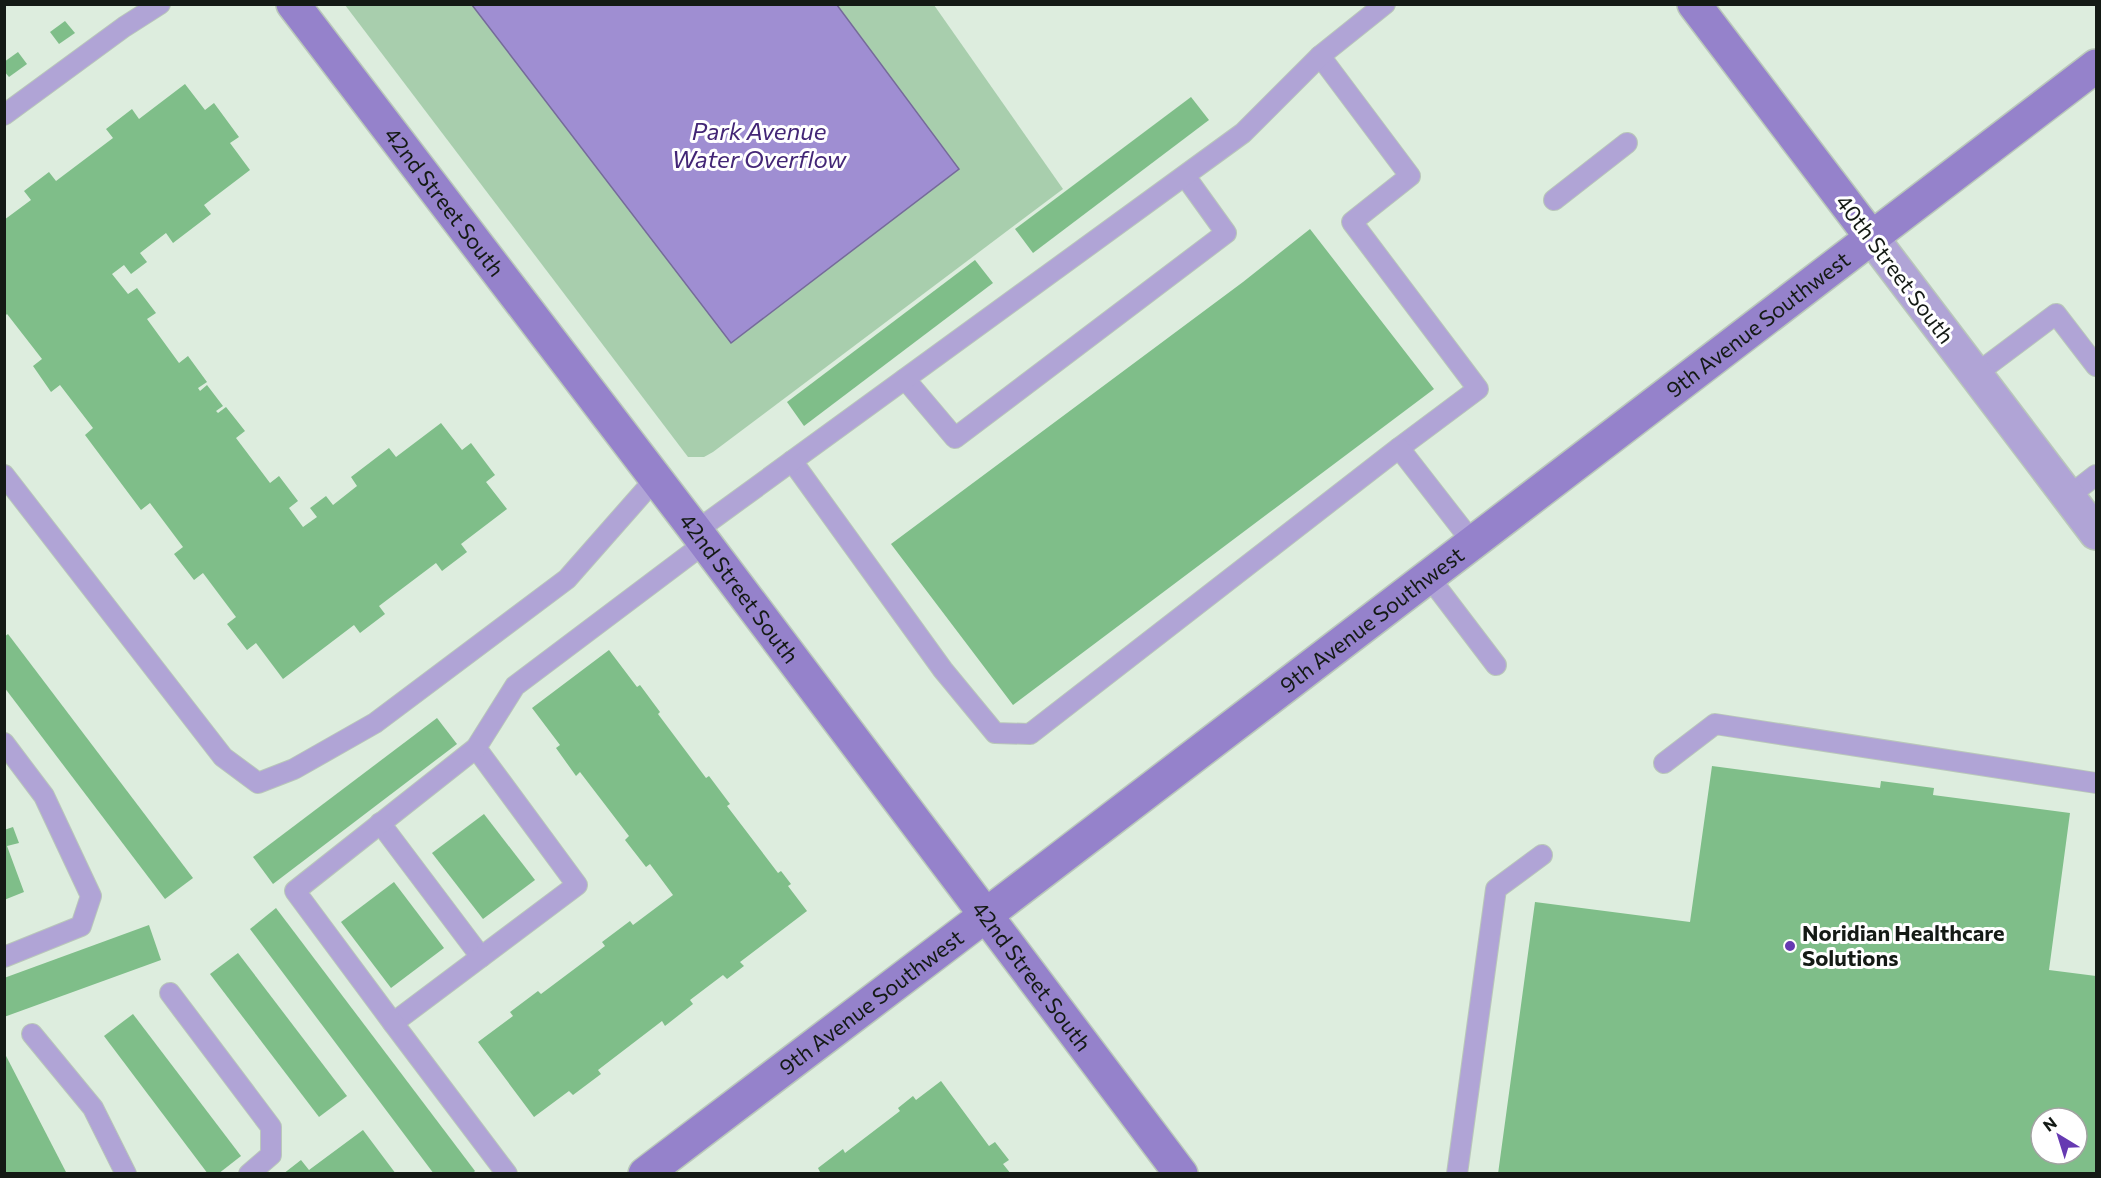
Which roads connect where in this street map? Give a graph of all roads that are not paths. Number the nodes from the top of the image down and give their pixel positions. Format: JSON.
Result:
{"nodes":[{"id":1,"x":160,"y":4,"type":"edge"},
{"id":2,"x":293,"y":4,"type":"edge"},
{"id":3,"x":1385,"y":4,"type":"edge"},
{"id":4,"x":1694,"y":4,"type":"edge"},
{"id":5,"x":1320,"y":56,"type":"junction"},
{"id":6,"x":2097,"y":66,"type":"edge"},
{"id":7,"x":4,"y":115,"type":"edge"},
{"id":8,"x":1627,"y":143,"type":"dead end"},
{"id":9,"x":1185,"y":176,"type":"junction"},
{"id":10,"x":1554,"y":200,"type":"dead end"},
{"id":11,"x":1872,"y":238,"type":"junction"},
{"id":12,"x":2097,"y":366,"type":"edge"},
{"id":13,"x":1976,"y":374,"type":"junction"},
{"id":14,"x":905,"y":380,"type":"junction"},
{"id":15,"x":1399,"y":448,"type":"junction"},
{"id":16,"x":792,"y":461,"type":"junction"},
{"id":17,"x":4,"y":475,"type":"edge"},
{"id":18,"x":2097,"y":475,"type":"edge"},
{"id":19,"x":656,"y":478,"type":"junction"},
{"id":20,"x":2069,"y":496,"type":"junction"},
{"id":21,"x":2097,"y":532,"type":"edge"},
{"id":22,"x":700,"y":537,"type":"junction"},
{"id":23,"x":1473,"y":543,"type":"junction"},
{"id":24,"x":1429,"y":577,"type":"junction"},
{"id":25,"x":1496,"y":665,"type":"dead end"},
{"id":26,"x":4,"y":743,"type":"edge"},
{"id":27,"x":476,"y":748,"type":"junction"},
{"id":28,"x":1664,"y":763,"type":"dead end"},
{"id":29,"x":2097,"y":783,"type":"edge"},
{"id":30,"x":380,"y":823,"type":"junction"},
{"id":31,"x":1542,"y":855,"type":"dead end"},
{"id":32,"x":986,"y":915,"type":"junction"},
{"id":33,"x":4,"y":957,"type":"edge"},
{"id":34,"x":481,"y":957,"type":"junction"},
{"id":35,"x":170,"y":993,"type":"dead end"},
{"id":36,"x":393,"y":1023,"type":"junction"},
{"id":37,"x":32,"y":1034,"type":"dead end"},
{"id":38,"x":126,"y":1173,"type":"edge"},
{"id":39,"x":249,"y":1173,"type":"edge"},
{"id":40,"x":507,"y":1173,"type":"edge"},
{"id":41,"x":645,"y":1173,"type":"edge"},
{"id":42,"x":1181,"y":1173,"type":"edge"},
{"id":43,"x":1456,"y":1173,"type":"edge"}],
"edges":[{"from":1,"to":7,"type":"lane"},
{"from":2,"to":19,"type":"street","name":"42nd Street South"},
{"from":3,"to":5,"type":"lane"},
{"from":4,"to":11,"type":"street","name":"40th Street South"},
{"from":5,"to":9,"type":"lane"},
{"from":5,"to":15,"type":"lane"},
{"from":6,"to":11,"type":"street","name":"9th Avenue Southwest"},
{"from":8,"to":10,"type":"lane"},
{"from":9,"to":14,"type":"lane"},
{"from":9,"to":14,"type":"lane"},
{"from":11,"to":13,"type":"street","name":"40th Street South"},
{"from":11,"to":23,"type":"street","name":"9th Avenue Southwest"},
{"from":12,"to":13,"type":"lane"},
{"from":13,"to":20,"type":"street","name":"40th Street South"},
{"from":14,"to":16,"type":"lane"},
{"from":15,"to":16,"type":"lane"},
{"from":15,"to":23,"type":"lane"},
{"from":16,"to":22,"type":"lane"},
{"from":17,"to":19,"type":"lane"},
{"from":18,"to":20,"type":"lane"},
{"from":19,"to":22,"type":"street","name":"42nd Street South"},
{"from":20,"to":21,"type":"street","name":"40th Street South"},
{"from":22,"to":27,"type":"lane"},
{"from":22,"to":32,"type":"street","name":"42nd Street South"},
{"from":23,"to":24,"type":"street","name":"9th Avenue Southwest"},
{"from":24,"to":25,"type":"lane"},
{"from":24,"to":32,"type":"street","name":"9th Avenue Southwest"},
{"from":26,"to":33,"type":"lane"},
{"from":27,"to":30,"type":"lane"},
{"from":27,"to":34,"type":"lane"},
{"from":28,"to":29,"type":"lane"},
{"from":30,"to":34,"type":"lane"},
{"from":30,"to":36,"type":"lane"},
{"from":31,"to":43,"type":"lane"},
{"from":32,"to":41,"type":"street","name":"9th Avenue Southwest"},
{"from":32,"to":42,"type":"street","name":"42nd Street South"},
{"from":34,"to":36,"type":"lane"},
{"from":35,"to":39,"type":"lane"},
{"from":36,"to":40,"type":"lane"},
{"from":37,"to":38,"type":"lane"}]}
